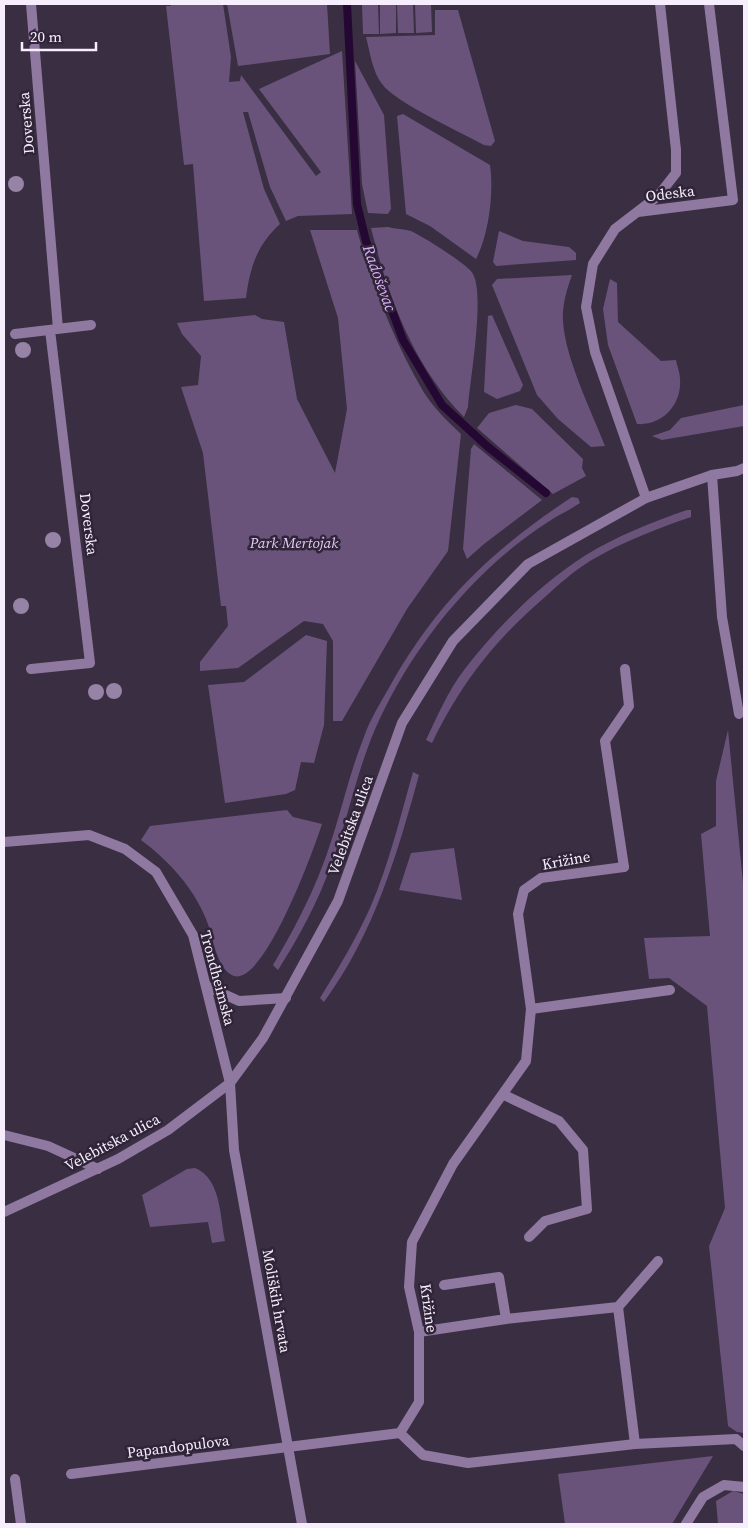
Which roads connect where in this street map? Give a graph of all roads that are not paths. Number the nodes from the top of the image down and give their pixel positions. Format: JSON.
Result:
{"nodes":[{"id":1,"x":31,"y":4,"type":"edge"},
{"id":2,"x":660,"y":4,"type":"edge"},
{"id":3,"x":709,"y":4,"type":"edge"},
{"id":4,"x":637,"y":212,"type":"junction"},
{"id":5,"x":91,"y":325,"type":"dead end"},
{"id":6,"x":54,"y":329,"type":"junction"},
{"id":7,"x":15,"y":334,"type":"dead end"},
{"id":8,"x":742,"y":471,"type":"edge"},
{"id":9,"x":712,"y":475,"type":"junction"},
{"id":10,"x":646,"y":498,"type":"junction"},
{"id":11,"x":31,"y":669,"type":"dead end"},
{"id":12,"x":625,"y":669,"type":"dead end"},
{"id":13,"x":739,"y":714,"type":"dead end"},
{"id":14,"x":4,"y":842,"type":"edge"},
{"id":15,"x":206,"y":986,"type":"junction"},
{"id":16,"x":670,"y":990,"type":"dead end"},
{"id":17,"x":286,"y":998,"type":"junction"},
{"id":18,"x":530,"y":1009,"type":"junction"},
{"id":19,"x":230,"y":1083,"type":"junction"},
{"id":20,"x":504,"y":1095,"type":"junction"},
{"id":21,"x":4,"y":1135,"type":"edge"},
{"id":22,"x":98,"y":1169,"type":"junction"},
{"id":23,"x":4,"y":1212,"type":"edge"},
{"id":24,"x":529,"y":1237,"type":"dead end"},
{"id":25,"x":658,"y":1261,"type":"dead end"},
{"id":26,"x":444,"y":1285,"type":"dead end"},
{"id":27,"x":618,"y":1307,"type":"junction"},
{"id":28,"x":506,"y":1319,"type":"junction"},
{"id":29,"x":419,"y":1332,"type":"junction"},
{"id":30,"x":400,"y":1433,"type":"junction"},
{"id":31,"x":635,"y":1444,"type":"junction"},
{"id":32,"x":744,"y":1446,"type":"edge"},
{"id":33,"x":288,"y":1447,"type":"junction"},
{"id":34,"x":72,"y":1474,"type":"dead end"},
{"id":35,"x":15,"y":1479,"type":"dead end"},
{"id":36,"x":744,"y":1488,"type":"edge"},
{"id":37,"x":20,"y":1524,"type":"edge"},
{"id":38,"x":302,"y":1524,"type":"edge"},
{"id":39,"x":686,"y":1524,"type":"edge"}],
"edges":[{"from":1,"to":6,"type":"street","name":"Doverska"},
{"from":2,"to":4,"type":"street"},
{"from":3,"to":4,"type":"street","name":"Odeska"},
{"from":4,"to":10,"type":"street","name":"Odeska"},
{"from":5,"to":6,"type":"street"},
{"from":6,"to":7,"type":"street"},
{"from":6,"to":11,"type":"street","name":"Doverska"},
{"from":8,"to":9,"type":"street","name":"Velebitska ulica"},
{"from":9,"to":10,"type":"street","name":"Velebitska ulica"},
{"from":9,"to":13,"type":"street"},
{"from":10,"to":17,"type":"street","name":"Velebitska ulica"},
{"from":12,"to":18,"type":"street","name":"Križine"},
{"from":14,"to":15,"type":"street","name":"Trondheimska"},
{"from":15,"to":17,"type":"street"},
{"from":15,"to":19,"type":"street","name":"Trondheimska"},
{"from":16,"to":18,"type":"street"},
{"from":17,"to":19,"type":"street","name":"Velebitska ulica"},
{"from":18,"to":20,"type":"street","name":"Križine"},
{"from":19,"to":22,"type":"street","name":"Velebitska ulica"},
{"from":19,"to":33,"type":"street","name":"Moliških hrvata"},
{"from":20,"to":24,"type":"street"},
{"from":20,"to":29,"type":"street","name":"Križine"},
{"from":21,"to":22,"type":"street"},
{"from":22,"to":23,"type":"street","name":"Velebitska ulica"},
{"from":25,"to":27,"type":"street"},
{"from":26,"to":28,"type":"street"},
{"from":27,"to":28,"type":"street"},
{"from":27,"to":31,"type":"street"},
{"from":28,"to":29,"type":"street"},
{"from":29,"to":30,"type":"street","name":"Križine"},
{"from":30,"to":31,"type":"street"},
{"from":30,"to":33,"type":"street"},
{"from":31,"to":32,"type":"street"},
{"from":33,"to":34,"type":"street","name":"Papandopulova"},
{"from":33,"to":38,"type":"street","name":"Moliških hrvata"},
{"from":35,"to":37,"type":"street"},
{"from":36,"to":39,"type":"street"}]}
